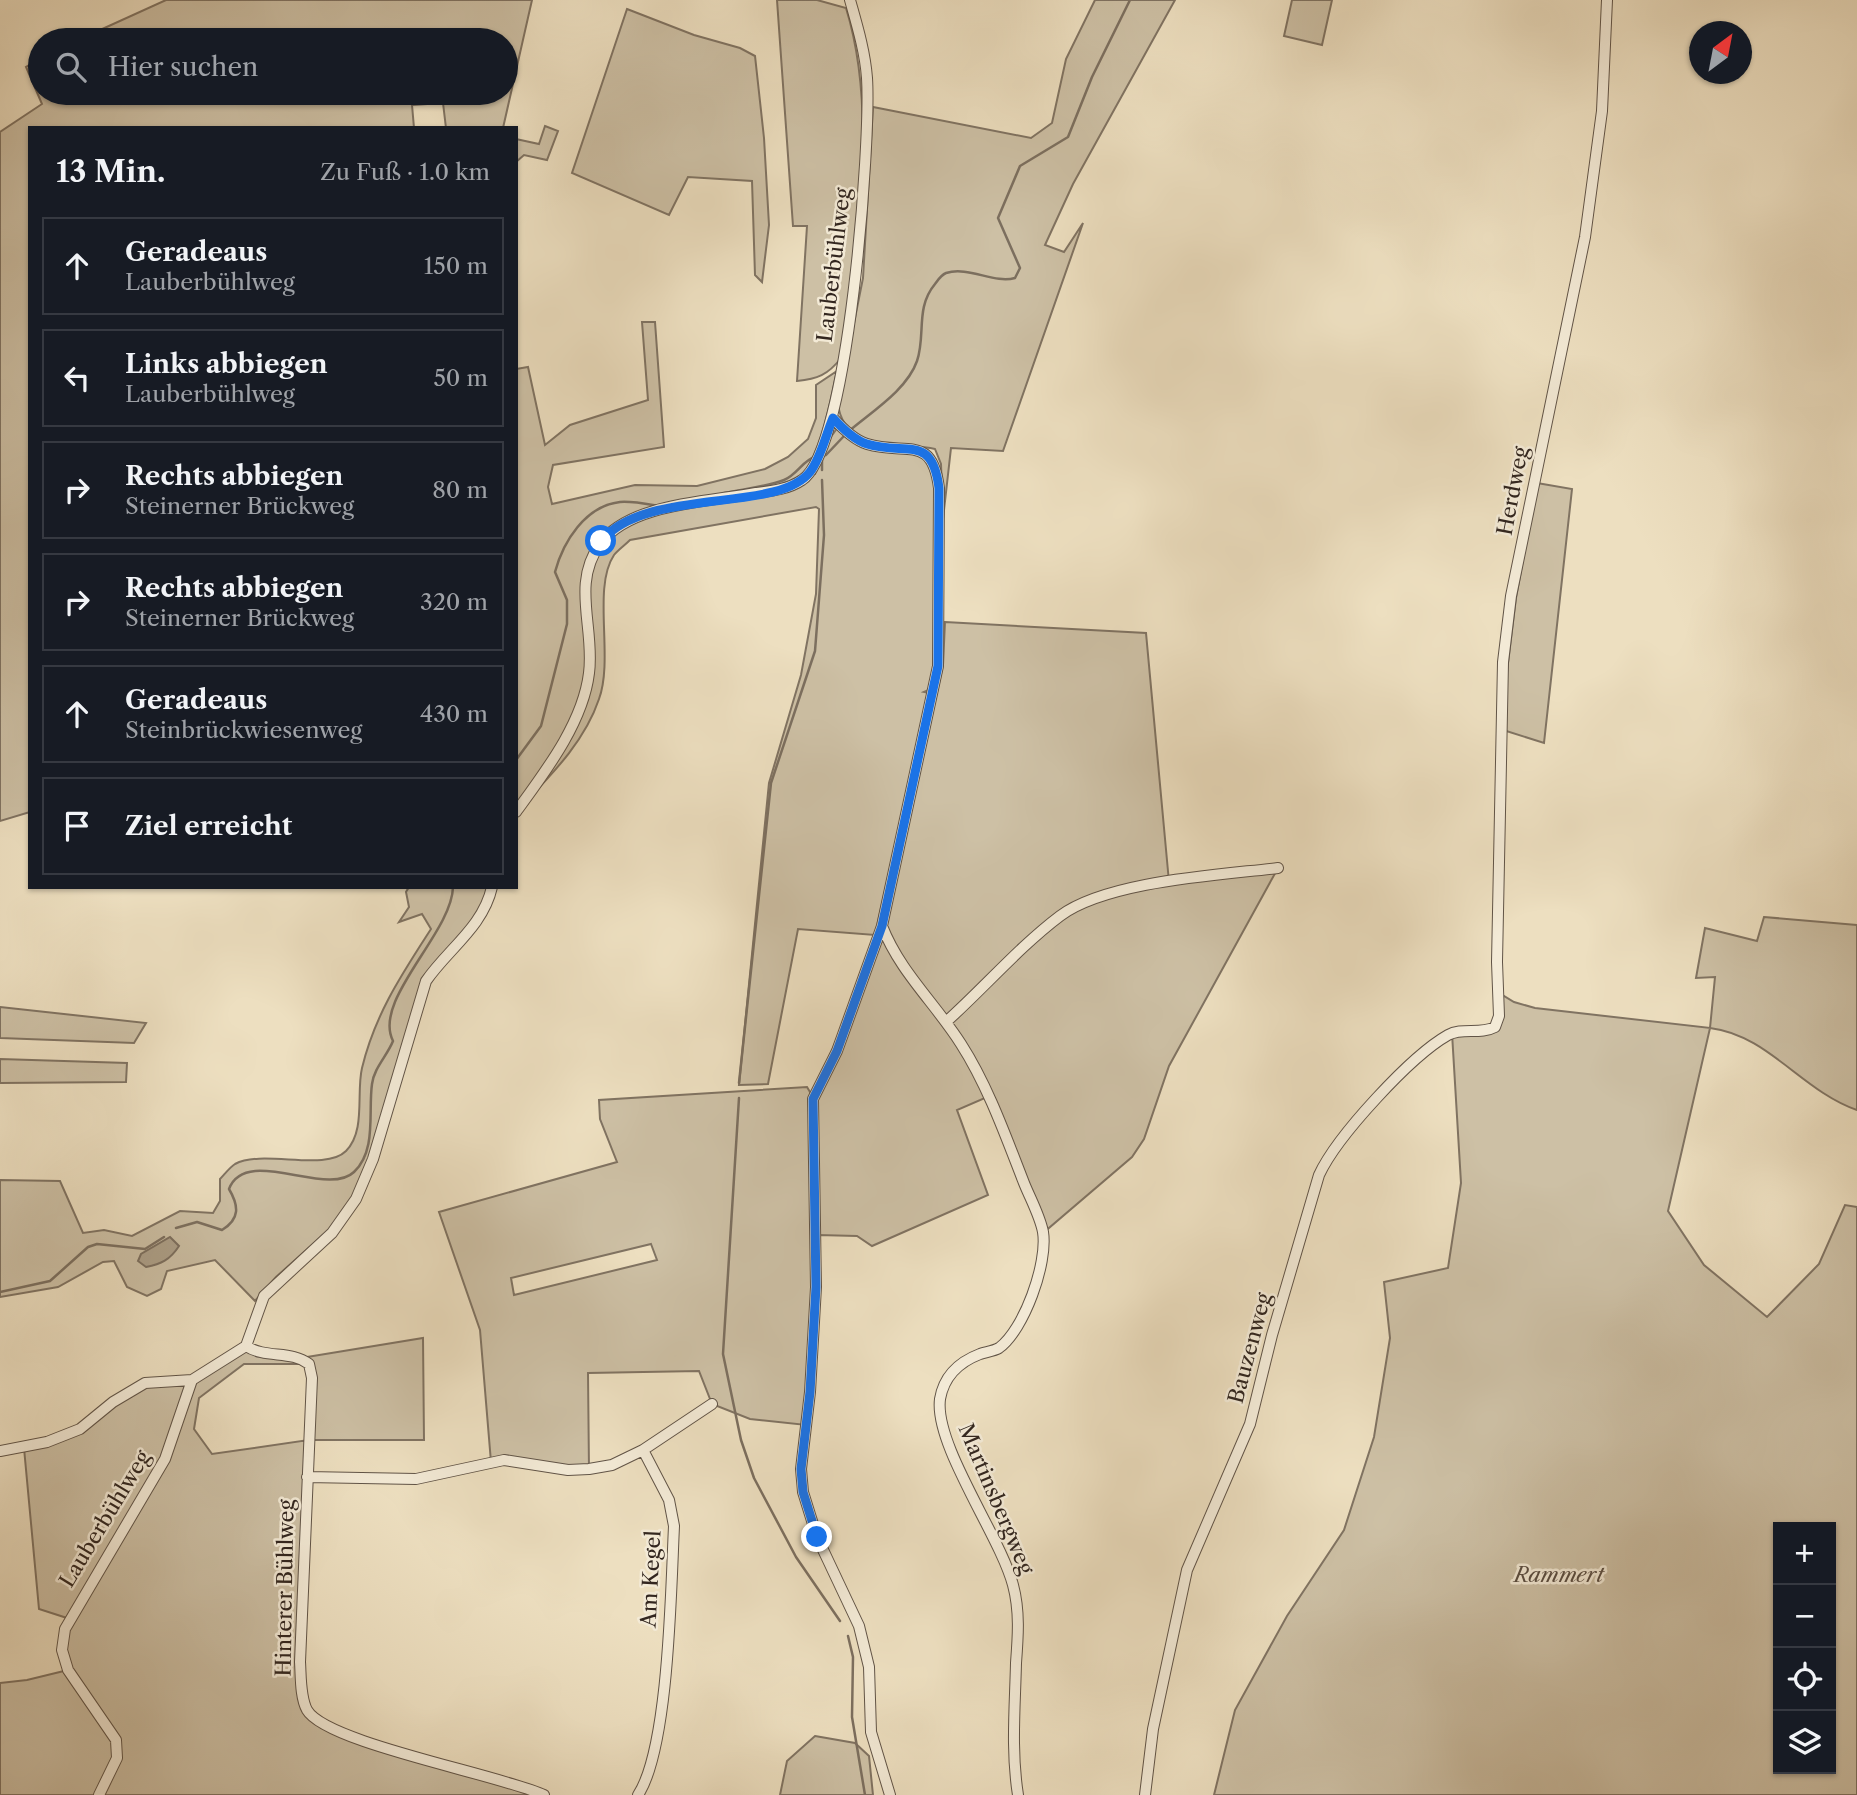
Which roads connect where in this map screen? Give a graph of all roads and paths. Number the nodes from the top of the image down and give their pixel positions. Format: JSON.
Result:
{"nodes":[{"id":1,"x":850,"y":0,"type":"edge"},
{"id":2,"x":1606,"y":0,"type":"edge"},
{"id":3,"x":833,"y":418,"type":"junction"},
{"id":4,"x":518,"y":809,"type":"edge"},
{"id":5,"x":1278,"y":868,"type":"dead end"},
{"id":6,"x":492,"y":889,"type":"edge"},
{"id":7,"x":882,"y":926,"type":"junction"},
{"id":8,"x":1499,"y":993,"type":"joint"},
{"id":9,"x":946,"y":1023,"type":"junction"},
{"id":10,"x":246,"y":1346,"type":"junction"},
{"id":11,"x":192,"y":1380,"type":"junction"},
{"id":12,"x":712,"y":1404,"type":"dead end"},
{"id":13,"x":643,"y":1450,"type":"junction"},
{"id":14,"x":0,"y":1451,"type":"edge"},
{"id":15,"x":307,"y":1477,"type":"junction"},
{"id":16,"x":99,"y":1795,"type":"edge"},
{"id":17,"x":544,"y":1795,"type":"edge"},
{"id":18,"x":638,"y":1795,"type":"edge"},
{"id":19,"x":891,"y":1795,"type":"edge"},
{"id":20,"x":1018,"y":1795,"type":"edge"},
{"id":21,"x":1145,"y":1795,"type":"edge"}],
"edges":[{"from":1,"to":3,"type":"street","name":"Lauberbühlweg"},
{"from":2,"to":8,"type":"street","name":"Herdweg"},
{"from":3,"to":4,"type":"street","name":"Lauberbühlweg"},
{"from":3,"to":7,"type":"street"},
{"from":5,"to":9,"type":"street"},
{"from":6,"to":10,"type":"street"},
{"from":7,"to":9,"type":"street","name":"Martinsbergweg"},
{"from":7,"to":19,"type":"street"},
{"from":8,"to":21,"type":"street","name":"Bauzenweg"},
{"from":9,"to":20,"type":"street","name":"Martinsbergweg"},
{"from":10,"to":11,"type":"street"},
{"from":10,"to":15,"type":"street","name":"Hinterer Bühlweg"},
{"from":11,"to":14,"type":"street"},
{"from":11,"to":16,"type":"street","name":"Lauberbühlweg"},
{"from":12,"to":13,"type":"street"},
{"from":13,"to":15,"type":"street"},
{"from":13,"to":18,"type":"street","name":"Am Kegel"},
{"from":15,"to":17,"type":"street","name":"Hinterer Bühlweg"}]}
